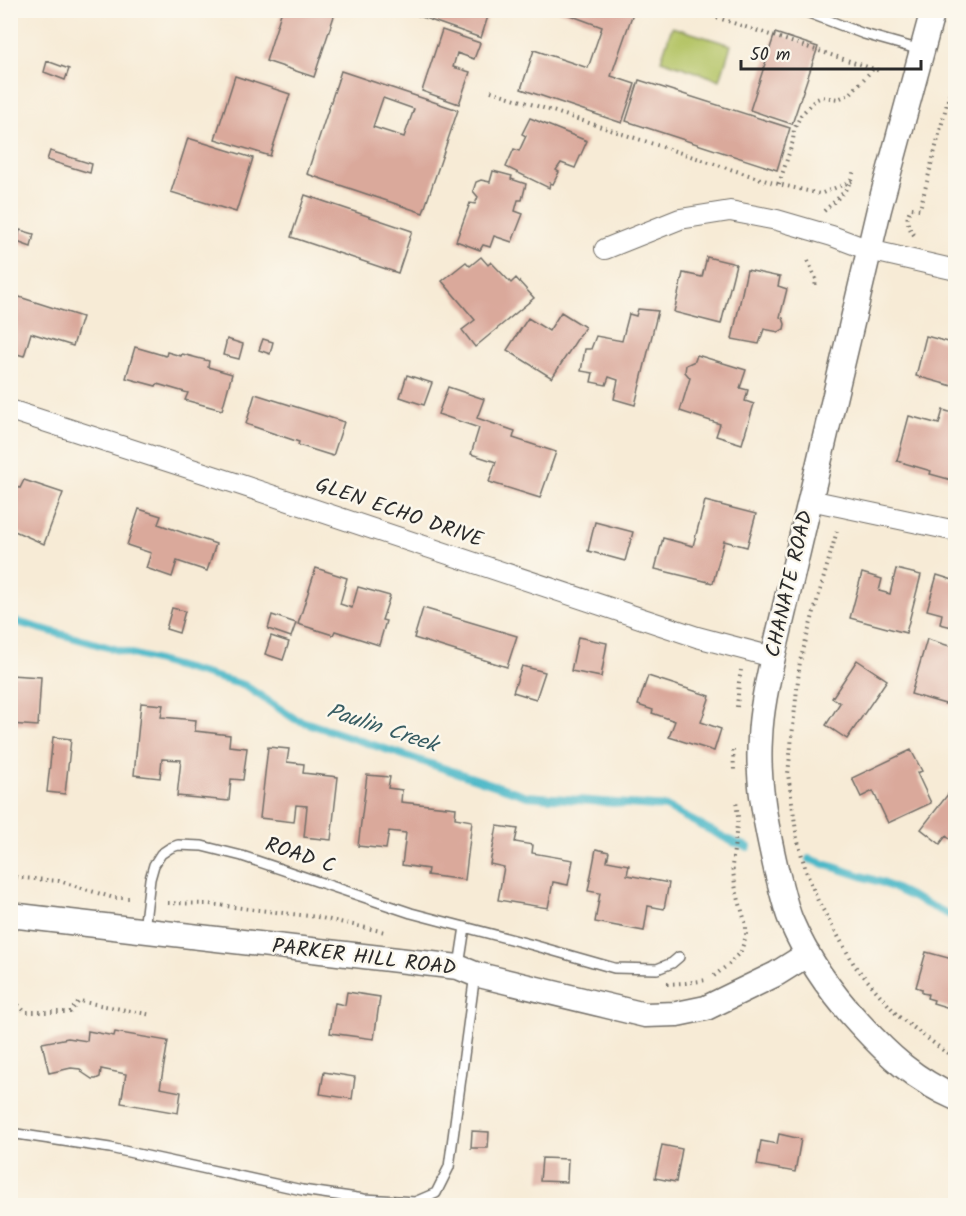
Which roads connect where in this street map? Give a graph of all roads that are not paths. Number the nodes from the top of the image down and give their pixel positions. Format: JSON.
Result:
{"nodes":[{"id":1,"x":801,"y":10,"type":"edge"},
{"id":2,"x":933,"y":10,"type":"edge"},
{"id":3,"x":923,"y":51,"type":"junction"},
{"id":4,"x":604,"y":249,"type":"dead end"},
{"id":5,"x":869,"y":250,"type":"junction"},
{"id":6,"x":956,"y":270,"type":"edge"},
{"id":7,"x":10,"y":410,"type":"edge"},
{"id":8,"x":810,"y":500,"type":"junction"},
{"id":9,"x":956,"y":531,"type":"edge"},
{"id":10,"x":773,"y":657,"type":"junction"},
{"id":11,"x":10,"y":915,"type":"edge"},
{"id":12,"x":465,"y":927,"type":"junction"},
{"id":13,"x":144,"y":930,"type":"junction"},
{"id":14,"x":808,"y":954,"type":"junction"},
{"id":15,"x":680,"y":957,"type":"dead end"},
{"id":16,"x":467,"y":971,"type":"junction"},
{"id":17,"x":956,"y":1098,"type":"edge"},
{"id":18,"x":10,"y":1133,"type":"edge"}],
"edges":[{"from":1,"to":3,"type":"lane"},
{"from":2,"to":3,"type":"street","name":"CHANATE ROAD"},
{"from":3,"to":5,"type":"street","name":"CHANATE ROAD"},
{"from":4,"to":5,"type":"street"},
{"from":5,"to":6,"type":"street"},
{"from":5,"to":8,"type":"street","name":"CHANATE ROAD"},
{"from":7,"to":10,"type":"street","name":"GLEN ECHO DRIVE"},
{"from":8,"to":9,"type":"street"},
{"from":8,"to":10,"type":"street","name":"CHANATE ROAD"},
{"from":10,"to":14,"type":"street","name":"CHANATE ROAD"},
{"from":11,"to":13,"type":"street","name":"PARKER HILL ROAD"},
{"from":12,"to":13,"type":"lane","name":"ROAD C"},
{"from":12,"to":15,"type":"lane","name":"PARKER HILL ROAD"},
{"from":12,"to":16,"type":"lane"},
{"from":13,"to":16,"type":"street","name":"PARKER HILL ROAD"},
{"from":14,"to":16,"type":"street","name":"PARKER HILL ROAD"},
{"from":14,"to":17,"type":"street","name":"CHANATE ROAD"},
{"from":16,"to":18,"type":"lane"}]}
